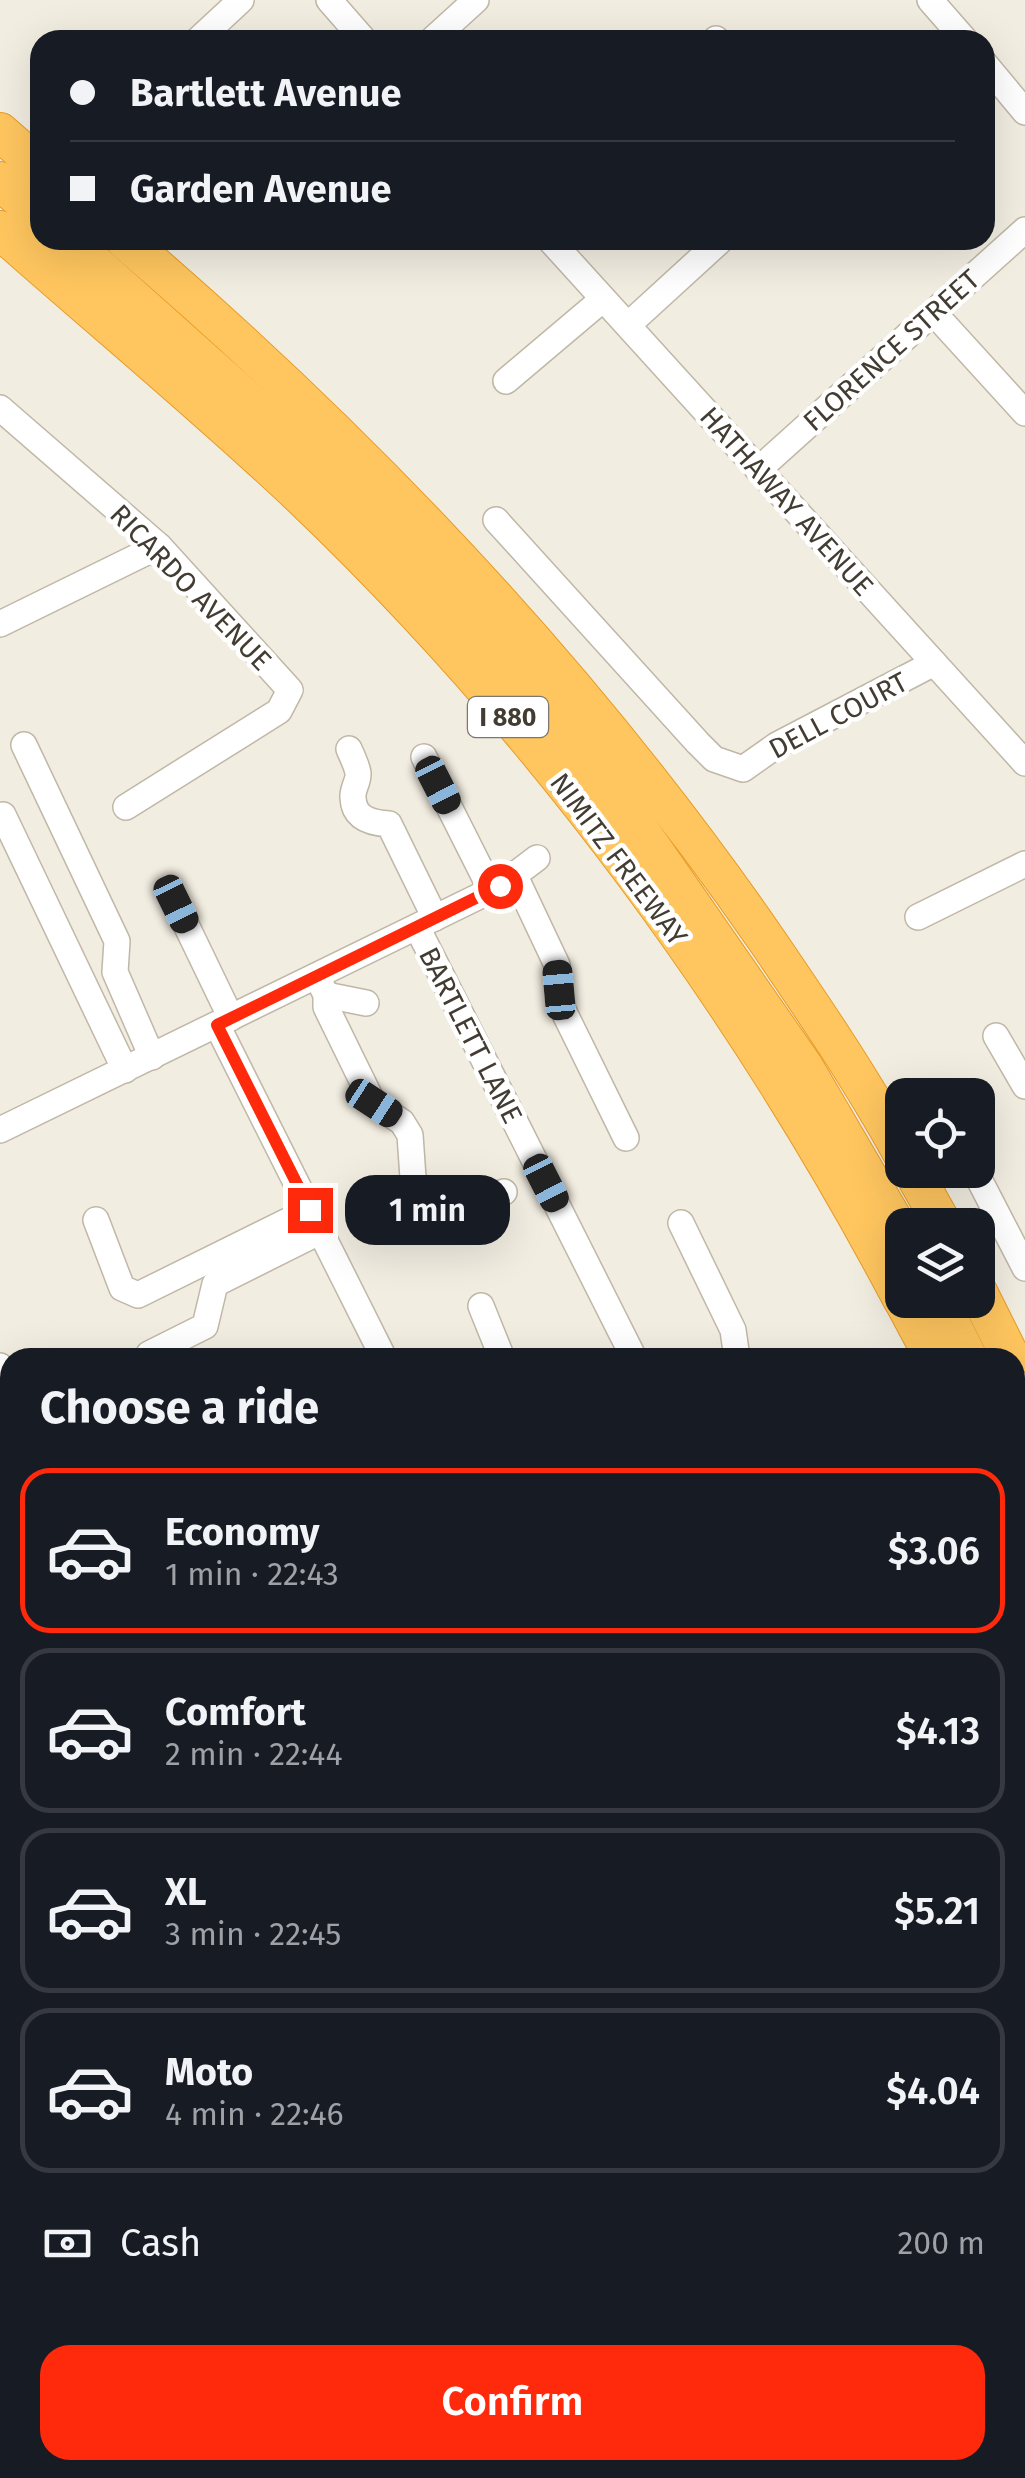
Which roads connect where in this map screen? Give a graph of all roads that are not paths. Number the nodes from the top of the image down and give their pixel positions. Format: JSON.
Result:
{"nodes":[{"id":1,"x":240,"y":0,"type":"edge"},
{"id":2,"x":329,"y":0,"type":"edge"},
{"id":3,"x":476,"y":0,"type":"edge"},
{"id":4,"x":930,"y":0,"type":"edge"},
{"id":5,"x":208,"y":30,"type":"edge"},
{"id":6,"x":355,"y":30,"type":"edge"},
{"id":7,"x":443,"y":30,"type":"edge"},
{"id":8,"x":950,"y":30,"type":"edge"},
{"id":9,"x":995,"y":76,"type":"edge"},
{"id":10,"x":1025,"y":112,"type":"edge"},
{"id":11,"x":0,"y":132,"type":"edge"},
{"id":12,"x":30,"y":158,"type":"edge"},
{"id":13,"x":0,"y":181,"type":"edge"},
{"id":14,"x":30,"y":207,"type":"edge"},
{"id":15,"x":0,"y":230,"type":"edge"},
{"id":16,"x":1025,"y":230,"type":"edge"},
{"id":17,"x":79,"y":250,"type":"edge"},
{"id":18,"x":136,"y":250,"type":"edge"},
{"id":19,"x":559,"y":250,"type":"edge"},
{"id":20,"x":709,"y":250,"type":"edge"},
{"id":21,"x":603,"y":299,"type":"junction"},
{"id":22,"x":933,"y":312,"type":"junction"},
{"id":23,"x":628,"y":324,"type":"junction"},
{"id":24,"x":506,"y":381,"type":"dead end"},
{"id":25,"x":0,"y":408,"type":"edge"},
{"id":26,"x":1025,"y":412,"type":"edge"},
{"id":27,"x":758,"y":470,"type":"junction"},
{"id":28,"x":496,"y":520,"type":"dead end"},
{"id":29,"x":159,"y":546,"type":"junction"},
{"id":30,"x":0,"y":624,"type":"edge"},
{"id":31,"x":934,"y":663,"type":"junction"},
{"id":32,"x":24,"y":745,"type":"dead end"},
{"id":33,"x":349,"y":749,"type":"dead end"},
{"id":34,"x":424,"y":757,"type":"dead end"},
{"id":35,"x":1025,"y":762,"type":"edge"},
{"id":36,"x":126,"y":807,"type":"dead end"},
{"id":37,"x":3,"y":815,"type":"dead end"},
{"id":38,"x":536,"y":858,"type":"dead end"},
{"id":39,"x":1025,"y":864,"type":"edge"},
{"id":40,"x":514,"y":874,"type":"junction"},
{"id":41,"x":491,"y":890,"type":"junction"},
{"id":42,"x":176,"y":904,"type":"dead end"},
{"id":43,"x":918,"y":917,"type":"dead end"},
{"id":44,"x":426,"y":923,"type":"junction"},
{"id":45,"x":321,"y":986,"type":"junction"},
{"id":46,"x":366,"y":1003,"type":"dead end"},
{"id":47,"x":224,"y":1022,"type":"junction"},
{"id":48,"x":996,"y":1036,"type":"dead end"},
{"id":49,"x":152,"y":1057,"type":"junction"},
{"id":50,"x":124,"y":1070,"type":"junction"},
{"id":51,"x":1025,"y":1086,"type":"edge"},
{"id":52,"x":885,"y":1125,"type":"edge"},
{"id":53,"x":0,"y":1130,"type":"edge"},
{"id":54,"x":626,"y":1138,"type":"dead end"},
{"id":55,"x":984,"y":1188,"type":"edge"},
{"id":56,"x":504,"y":1192,"type":"dead end"},
{"id":57,"x":886,"y":1208,"type":"edge"},
{"id":58,"x":96,"y":1220,"type":"dead end"},
{"id":59,"x":315,"y":1220,"type":"junction"},
{"id":60,"x":681,"y":1223,"type":"dead end"},
{"id":61,"x":885,"y":1268,"type":"edge"},
{"id":62,"x":1025,"y":1268,"type":"edge"},
{"id":63,"x":480,"y":1306,"type":"dead end"},
{"id":64,"x":913,"y":1318,"type":"edge"},
{"id":65,"x":948,"y":1318,"type":"edge"},
{"id":66,"x":991,"y":1318,"type":"edge"},
{"id":67,"x":161,"y":1348,"type":"edge"},
{"id":68,"x":379,"y":1348,"type":"edge"},
{"id":69,"x":498,"y":1348,"type":"edge"},
{"id":70,"x":629,"y":1348,"type":"edge"},
{"id":71,"x":735,"y":1348,"type":"edge"},
{"id":72,"x":929,"y":1348,"type":"edge"},
{"id":73,"x":963,"y":1348,"type":"edge"},
{"id":74,"x":1006,"y":1348,"type":"edge"}],
"edges":[{"from":1,"to":5,"type":"street"},
{"from":2,"to":6,"type":"street"},
{"from":3,"to":7,"type":"street"},
{"from":4,"to":8,"type":"street"},
{"from":9,"to":10,"type":"street"},
{"from":11,"to":12,"type":"highway"},
{"from":13,"to":14,"type":"highway"},
{"from":15,"to":61,"type":"highway","name":"NIMITZ FREEWAY","number":"I 880"},
{"from":16,"to":22,"type":"street","name":"FLORENCE STREET"},
{"from":17,"to":57,"type":"highway","number":"I 880"},
{"from":18,"to":52,"type":"highway","number":"I 880"},
{"from":19,"to":21,"type":"street","name":"HATHAWAY AVENUE"},
{"from":20,"to":23,"type":"street"},
{"from":21,"to":23,"type":"street","name":"HATHAWAY AVENUE"},
{"from":21,"to":24,"type":"street"},
{"from":22,"to":26,"type":"street"},
{"from":22,"to":27,"type":"street","name":"FLORENCE STREET"},
{"from":23,"to":27,"type":"street","name":"HATHAWAY AVENUE"},
{"from":25,"to":29,"type":"street","name":"RICARDO AVENUE"},
{"from":27,"to":31,"type":"street","name":"HATHAWAY AVENUE"},
{"from":28,"to":31,"type":"street","name":"DELL COURT"},
{"from":29,"to":30,"type":"street"},
{"from":29,"to":36,"type":"street","name":"RICARDO AVENUE"},
{"from":31,"to":35,"type":"street","name":"HATHAWAY AVENUE"},
{"from":32,"to":49,"type":"street"},
{"from":33,"to":44,"type":"street","name":"BARTLETT LANE"},
{"from":34,"to":41,"type":"street"},
{"from":37,"to":50,"type":"street"},
{"from":38,"to":40,"type":"street"},
{"from":39,"to":43,"type":"street"},
{"from":40,"to":41,"type":"street"},
{"from":40,"to":54,"type":"street"},
{"from":41,"to":44,"type":"street"},
{"from":42,"to":47,"type":"street"},
{"from":44,"to":45,"type":"street"},
{"from":44,"to":70,"type":"street","name":"BARTLETT LANE"},
{"from":45,"to":46,"type":"street"},
{"from":45,"to":47,"type":"street"},
{"from":45,"to":56,"type":"street"},
{"from":47,"to":49,"type":"street"},
{"from":47,"to":59,"type":"street"},
{"from":48,"to":51,"type":"street"},
{"from":49,"to":50,"type":"street"},
{"from":50,"to":53,"type":"street"},
{"from":55,"to":62,"type":"street"},
{"from":58,"to":59,"type":"street"},
{"from":59,"to":67,"type":"street"},
{"from":59,"to":68,"type":"street"},
{"from":60,"to":71,"type":"street"},
{"from":63,"to":69,"type":"street"},
{"from":64,"to":72,"type":"highway","name":"NIMITZ FREEWAY","number":"I 880"},
{"from":65,"to":73,"type":"highway"},
{"from":66,"to":74,"type":"highway"}]}
